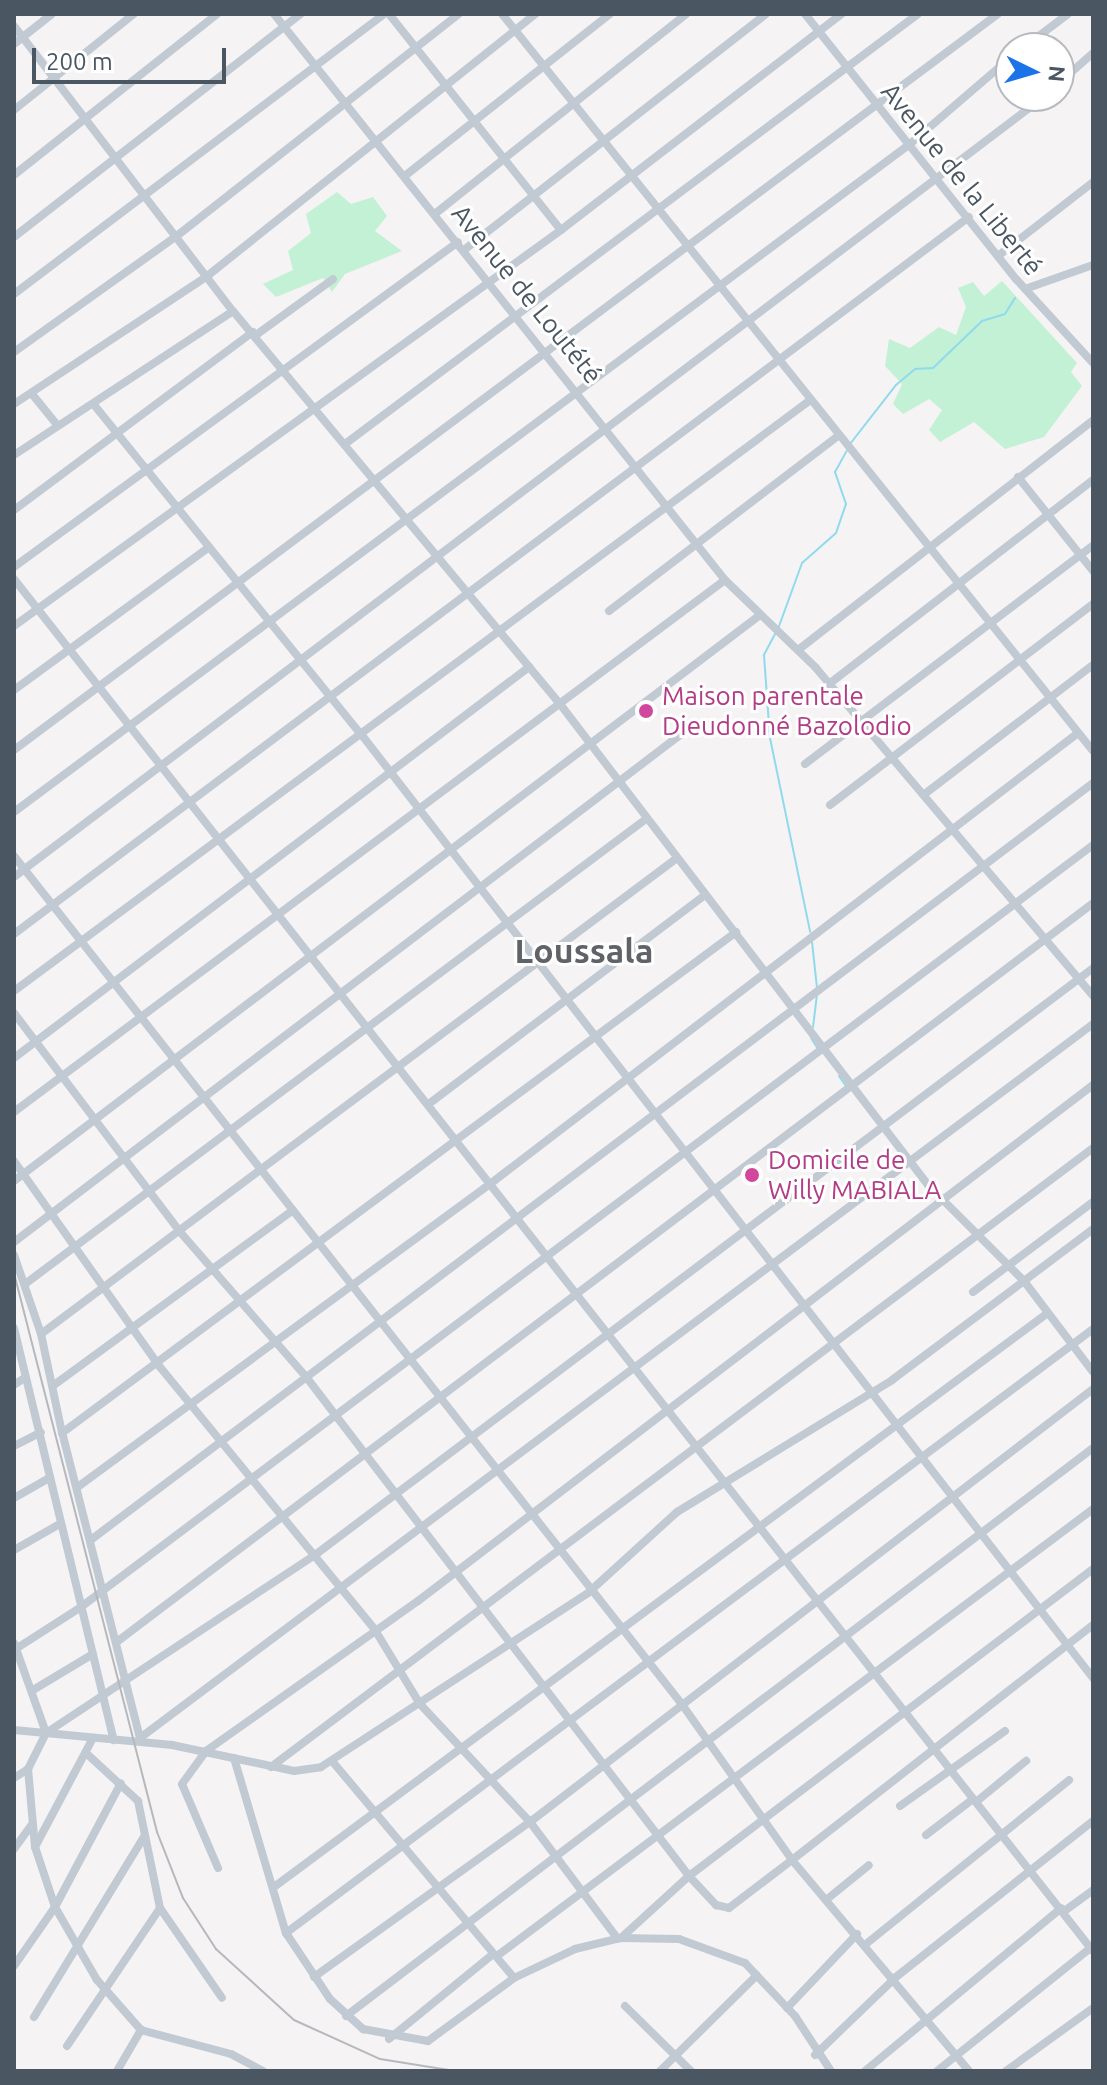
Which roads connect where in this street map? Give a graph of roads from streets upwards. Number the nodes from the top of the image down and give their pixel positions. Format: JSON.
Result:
{"nodes":[{"id":1,"x":52,"y":14,"type":"edge"},
{"id":2,"x":134,"y":14,"type":"edge"},
{"id":3,"x":217,"y":14,"type":"edge"},
{"id":4,"x":274,"y":14,"type":"edge"},
{"id":5,"x":300,"y":14,"type":"edge"},
{"id":6,"x":386,"y":14,"type":"edge"},
{"id":7,"x":459,"y":14,"type":"edge"},
{"id":8,"x":502,"y":14,"type":"edge"},
{"id":9,"x":536,"y":14,"type":"edge"},
{"id":10,"x":610,"y":14,"type":"edge"},
{"id":11,"x":686,"y":14,"type":"edge"},
{"id":12,"x":766,"y":14,"type":"edge"},
{"id":13,"x":805,"y":14,"type":"edge"},
{"id":14,"x":841,"y":14,"type":"edge"},
{"id":15,"x":918,"y":14,"type":"edge"},
{"id":16,"x":998,"y":14,"type":"edge"},
{"id":17,"x":1068,"y":14,"type":"edge"},
{"id":18,"x":14,"y":26,"type":"edge"},
{"id":19,"x":284,"y":27,"type":"junction"},
{"id":20,"x":514,"y":31,"type":"junction"},
{"id":21,"x":818,"y":31,"type":"junction"},
{"id":22,"x":1044,"y":32,"type":"edge"},
{"id":23,"x":23,"y":37,"type":"junction"},
{"id":24,"x":14,"y":44,"type":"edge"},
{"id":25,"x":416,"y":49,"type":"junction"},
{"id":26,"x":1093,"y":53,"type":"edge"},
{"id":27,"x":544,"y":67,"type":"junction"},
{"id":28,"x":316,"y":68,"type":"junction"},
{"id":29,"x":848,"y":68,"type":"junction"},
{"id":30,"x":1075,"y":69,"type":"edge"},
{"id":31,"x":995,"y":71,"type":"edge"},
{"id":32,"x":55,"y":78,"type":"junction"},
{"id":33,"x":446,"y":85,"type":"junction"},
{"id":34,"x":573,"y":102,"type":"junction"},
{"id":35,"x":346,"y":104,"type":"junction"},
{"id":36,"x":877,"y":105,"type":"junction"},
{"id":37,"x":14,"y":110,"type":"edge"},
{"id":38,"x":1025,"y":112,"type":"edge"},
{"id":39,"x":86,"y":118,"type":"junction"},
{"id":40,"x":475,"y":122,"type":"junction"},
{"id":41,"x":603,"y":139,"type":"junction"},
{"id":42,"x":377,"y":140,"type":"junction"},
{"id":43,"x":910,"y":144,"type":"junction"},
{"id":44,"x":117,"y":158,"type":"junction"},
{"id":45,"x":504,"y":158,"type":"junction"},
{"id":46,"x":631,"y":174,"type":"junction"},
{"id":47,"x":14,"y":175,"type":"edge"},
{"id":48,"x":406,"y":175,"type":"junction"},
{"id":49,"x":941,"y":181,"type":"junction"},
{"id":50,"x":1093,"y":182,"type":"edge"},
{"id":51,"x":532,"y":194,"type":"junction"},
{"id":52,"x":149,"y":198,"type":"junction"},
{"id":53,"x":659,"y":210,"type":"junction"},
{"id":54,"x":436,"y":213,"type":"junction"},
{"id":55,"x":969,"y":217,"type":"junction"},
{"id":56,"x":561,"y":230,"type":"junction"},
{"id":57,"x":178,"y":235,"type":"junction"},
{"id":58,"x":14,"y":237,"type":"edge"},
{"id":59,"x":458,"y":242,"type":"junction"},
{"id":60,"x":689,"y":248,"type":"junction"},
{"id":61,"x":464,"y":250,"type":"junction"},
{"id":62,"x":998,"y":256,"type":"junction"},
{"id":63,"x":1093,"y":265,"type":"edge"},
{"id":64,"x":206,"y":277,"type":"junction"},
{"id":65,"x":333,"y":279,"type":"dead end"},
{"id":66,"x":489,"y":281,"type":"junction"},
{"id":67,"x":719,"y":287,"type":"junction"},
{"id":68,"x":1025,"y":289,"type":"junction"},
{"id":69,"x":14,"y":294,"type":"edge"},
{"id":70,"x":233,"y":311,"type":"junction"},
{"id":71,"x":521,"y":317,"type":"junction"},
{"id":72,"x":749,"y":325,"type":"junction"},
{"id":73,"x":254,"y":333,"type":"junction"},
{"id":74,"x":14,"y":352,"type":"edge"},
{"id":75,"x":550,"y":352,"type":"junction"},
{"id":76,"x":779,"y":362,"type":"junction"},
{"id":77,"x":1093,"y":363,"type":"edge"},
{"id":78,"x":284,"y":366,"type":"junction"},
{"id":79,"x":580,"y":391,"type":"junction"},
{"id":80,"x":32,"y":394,"type":"junction"},
{"id":81,"x":809,"y":401,"type":"junction"},
{"id":82,"x":14,"y":404,"type":"edge"},
{"id":83,"x":314,"y":404,"type":"junction"},
{"id":84,"x":95,"y":406,"type":"junction"},
{"id":85,"x":1093,"y":420,"type":"edge"},
{"id":86,"x":57,"y":425,"type":"junction"},
{"id":87,"x":609,"y":430,"type":"junction"},
{"id":88,"x":116,"y":434,"type":"junction"},
{"id":89,"x":838,"y":436,"type":"junction"},
{"id":90,"x":345,"y":444,"type":"junction"},
{"id":91,"x":14,"y":455,"type":"edge"},
{"id":92,"x":637,"y":466,"type":"junction"},
{"id":93,"x":145,"y":472,"type":"junction"},
{"id":94,"x":1018,"y":477,"type":"junction"},
{"id":95,"x":1093,"y":480,"type":"edge"},
{"id":96,"x":376,"y":482,"type":"junction"},
{"id":97,"x":668,"y":506,"type":"junction"},
{"id":98,"x":176,"y":508,"type":"junction"},
{"id":99,"x":14,"y":510,"type":"edge"},
{"id":100,"x":1047,"y":515,"type":"junction"},
{"id":101,"x":406,"y":519,"type":"junction"},
{"id":102,"x":932,"y":542,"type":"junction"},
{"id":103,"x":698,"y":544,"type":"junction"},
{"id":104,"x":1093,"y":545,"type":"edge"},
{"id":105,"x":207,"y":549,"type":"junction"},
{"id":106,"x":1081,"y":555,"type":"junction"},
{"id":107,"x":440,"y":559,"type":"junction"},
{"id":108,"x":14,"y":567,"type":"edge"},
{"id":109,"x":1093,"y":571,"type":"edge"},
{"id":110,"x":14,"y":579,"type":"edge"},
{"id":111,"x":725,"y":580,"type":"junction"},
{"id":112,"x":963,"y":583,"type":"junction"},
{"id":113,"x":238,"y":585,"type":"junction"},
{"id":114,"x":467,"y":593,"type":"junction"},
{"id":115,"x":1093,"y":604,"type":"edge"},
{"id":116,"x":39,"y":608,"type":"junction"},
{"id":117,"x":609,"y":611,"type":"dead end"},
{"id":118,"x":760,"y":615,"type":"junction"},
{"id":119,"x":991,"y":621,"type":"junction"},
{"id":120,"x":269,"y":622,"type":"junction"},
{"id":121,"x":14,"y":626,"type":"edge"},
{"id":122,"x":498,"y":631,"type":"junction"},
{"id":123,"x":70,"y":648,"type":"junction"},
{"id":124,"x":798,"y":650,"type":"junction"},
{"id":125,"x":1018,"y":659,"type":"junction"},
{"id":126,"x":300,"y":660,"type":"junction"},
{"id":127,"x":1093,"y":665,"type":"edge"},
{"id":128,"x":529,"y":667,"type":"junction"},
{"id":129,"x":829,"y":684,"type":"junction"},
{"id":130,"x":101,"y":686,"type":"junction"},
{"id":131,"x":14,"y":690,"type":"edge"},
{"id":132,"x":329,"y":696,"type":"junction"},
{"id":133,"x":1046,"y":696,"type":"junction"},
{"id":134,"x":560,"y":704,"type":"junction"},
{"id":135,"x":860,"y":721,"type":"junction"},
{"id":136,"x":133,"y":726,"type":"junction"},
{"id":137,"x":1078,"y":733,"type":"junction"},
{"id":138,"x":361,"y":734,"type":"junction"},
{"id":139,"x":680,"y":735,"type":"dead end"},
{"id":140,"x":587,"y":739,"type":"junction"},
{"id":141,"x":1092,"y":748,"type":"edge"},
{"id":142,"x":14,"y":750,"type":"edge"},
{"id":143,"x":894,"y":758,"type":"junction"},
{"id":144,"x":163,"y":762,"type":"junction"},
{"id":145,"x":805,"y":764,"type":"dead end"},
{"id":146,"x":390,"y":774,"type":"junction"},
{"id":147,"x":619,"y":782,"type":"junction"},
{"id":148,"x":1093,"y":783,"type":"edge"},
{"id":149,"x":926,"y":793,"type":"junction"},
{"id":150,"x":191,"y":800,"type":"junction"},
{"id":151,"x":830,"y":805,"type":"dead end"},
{"id":152,"x":418,"y":809,"type":"junction"},
{"id":153,"x":14,"y":812,"type":"edge"},
{"id":154,"x":646,"y":819,"type":"junction"},
{"id":155,"x":956,"y":829,"type":"junction"},
{"id":156,"x":223,"y":838,"type":"junction"},
{"id":157,"x":1093,"y":845,"type":"edge"},
{"id":158,"x":449,"y":849,"type":"junction"},
{"id":159,"x":14,"y":856,"type":"edge"},
{"id":160,"x":677,"y":858,"type":"junction"},
{"id":161,"x":24,"y":869,"type":"junction"},
{"id":162,"x":984,"y":869,"type":"junction"},
{"id":163,"x":14,"y":877,"type":"edge"},
{"id":164,"x":253,"y":877,"type":"junction"},
{"id":165,"x":479,"y":888,"type":"junction"},
{"id":166,"x":705,"y":895,"type":"junction"},
{"id":167,"x":1012,"y":903,"type":"junction"},
{"id":168,"x":1093,"y":903,"type":"edge"},
{"id":169,"x":52,"y":906,"type":"junction"},
{"id":170,"x":279,"y":912,"type":"junction"},
{"id":171,"x":508,"y":924,"type":"junction"},
{"id":172,"x":736,"y":932,"type":"junction"},
{"id":173,"x":14,"y":934,"type":"edge"},
{"id":174,"x":1044,"y":939,"type":"junction"},
{"id":175,"x":82,"y":942,"type":"junction"},
{"id":176,"x":309,"y":952,"type":"junction"},
{"id":177,"x":538,"y":963,"type":"junction"},
{"id":178,"x":1093,"y":968,"type":"edge"},
{"id":179,"x":767,"y":972,"type":"junction"},
{"id":180,"x":1078,"y":979,"type":"junction"},
{"id":181,"x":113,"y":981,"type":"junction"},
{"id":182,"x":14,"y":991,"type":"edge"},
{"id":183,"x":339,"y":991,"type":"junction"},
{"id":184,"x":1093,"y":996,"type":"edge"},
{"id":185,"x":567,"y":1001,"type":"junction"},
{"id":186,"x":795,"y":1005,"type":"junction"},
{"id":187,"x":14,"y":1013,"type":"edge"},
{"id":188,"x":145,"y":1017,"type":"junction"},
{"id":189,"x":1093,"y":1024,"type":"edge"},
{"id":190,"x":367,"y":1027,"type":"junction"},
{"id":191,"x":595,"y":1038,"type":"junction"},
{"id":192,"x":36,"y":1041,"type":"junction"},
{"id":193,"x":825,"y":1047,"type":"junction"},
{"id":194,"x":174,"y":1056,"type":"junction"},
{"id":195,"x":14,"y":1058,"type":"edge"},
{"id":196,"x":399,"y":1064,"type":"junction"},
{"id":197,"x":65,"y":1076,"type":"junction"},
{"id":198,"x":627,"y":1077,"type":"junction"},
{"id":199,"x":1093,"y":1085,"type":"edge"},
{"id":200,"x":855,"y":1087,"type":"junction"},
{"id":201,"x":204,"y":1095,"type":"junction"},
{"id":202,"x":430,"y":1103,"type":"junction"},
{"id":203,"x":14,"y":1112,"type":"edge"},
{"id":204,"x":659,"y":1115,"type":"junction"},
{"id":205,"x":97,"y":1117,"type":"junction"},
{"id":206,"x":884,"y":1123,"type":"junction"},
{"id":207,"x":232,"y":1130,"type":"junction"},
{"id":208,"x":459,"y":1143,"type":"junction"},
{"id":209,"x":1093,"y":1148,"type":"edge"},
{"id":210,"x":686,"y":1150,"type":"junction"},
{"id":211,"x":125,"y":1156,"type":"junction"},
{"id":212,"x":14,"y":1161,"type":"edge"},
{"id":213,"x":911,"y":1162,"type":"junction"},
{"id":214,"x":262,"y":1170,"type":"junction"},
{"id":215,"x":24,"y":1172,"type":"junction"},
{"id":216,"x":14,"y":1181,"type":"edge"},
{"id":217,"x":490,"y":1184,"type":"junction"},
{"id":218,"x":718,"y":1190,"type":"junction"},
{"id":219,"x":150,"y":1193,"type":"junction"},
{"id":220,"x":940,"y":1199,"type":"junction"},
{"id":221,"x":1093,"y":1202,"type":"edge"},
{"id":222,"x":293,"y":1210,"type":"junction"},
{"id":223,"x":54,"y":1211,"type":"junction"},
{"id":224,"x":517,"y":1221,"type":"junction"},
{"id":225,"x":745,"y":1229,"type":"junction"},
{"id":226,"x":1093,"y":1229,"type":"edge"},
{"id":227,"x":181,"y":1233,"type":"junction"},
{"id":228,"x":977,"y":1233,"type":"junction"},
{"id":229,"x":14,"y":1242,"type":"edge"},
{"id":230,"x":321,"y":1246,"type":"junction"},
{"id":231,"x":76,"y":1250,"type":"junction"},
{"id":232,"x":14,"y":1255,"type":"edge"},
{"id":233,"x":545,"y":1257,"type":"junction"},
{"id":234,"x":771,"y":1265,"type":"junction"},
{"id":235,"x":1006,"y":1266,"type":"junction"},
{"id":236,"x":212,"y":1270,"type":"junction"},
{"id":237,"x":1024,"y":1281,"type":"junction"},
{"id":238,"x":25,"y":1284,"type":"junction"},
{"id":239,"x":350,"y":1285,"type":"junction"},
{"id":240,"x":103,"y":1290,"type":"junction"},
{"id":241,"x":973,"y":1292,"type":"dead end"},
{"id":242,"x":577,"y":1295,"type":"junction"},
{"id":243,"x":240,"y":1305,"type":"junction"},
{"id":244,"x":801,"y":1306,"type":"junction"},
{"id":245,"x":1045,"y":1315,"type":"junction"},
{"id":246,"x":382,"y":1323,"type":"junction"},
{"id":247,"x":14,"y":1328,"type":"edge"},
{"id":248,"x":133,"y":1329,"type":"junction"},
{"id":249,"x":1093,"y":1329,"type":"edge"},
{"id":250,"x":607,"y":1333,"type":"junction"},
{"id":251,"x":41,"y":1334,"type":"junction"},
{"id":252,"x":272,"y":1341,"type":"junction"},
{"id":253,"x":1071,"y":1347,"type":"junction"},
{"id":254,"x":833,"y":1348,"type":"junction"},
{"id":255,"x":410,"y":1358,"type":"junction"},
{"id":256,"x":160,"y":1367,"type":"junction"},
{"id":257,"x":635,"y":1369,"type":"junction"},
{"id":258,"x":1093,"y":1372,"type":"edge"},
{"id":259,"x":26,"y":1377,"type":"junction"},
{"id":260,"x":307,"y":1378,"type":"junction"},
{"id":261,"x":14,"y":1385,"type":"edge"},
{"id":262,"x":54,"y":1385,"type":"junction"},
{"id":263,"x":1093,"y":1389,"type":"edge"},
{"id":264,"x":868,"y":1394,"type":"junction"},
{"id":265,"x":441,"y":1398,"type":"junction"},
{"id":266,"x":195,"y":1404,"type":"junction"},
{"id":267,"x":666,"y":1407,"type":"junction"},
{"id":268,"x":334,"y":1416,"type":"junction"},
{"id":269,"x":895,"y":1424,"type":"junction"},
{"id":270,"x":41,"y":1432,"type":"junction"},
{"id":271,"x":62,"y":1433,"type":"junction"},
{"id":272,"x":468,"y":1438,"type":"junction"},
{"id":273,"x":223,"y":1440,"type":"junction"},
{"id":274,"x":14,"y":1446,"type":"edge"},
{"id":275,"x":695,"y":1448,"type":"junction"},
{"id":276,"x":1093,"y":1448,"type":"edge"},
{"id":277,"x":363,"y":1458,"type":"junction"},
{"id":278,"x":920,"y":1460,"type":"junction"},
{"id":279,"x":496,"y":1475,"type":"junction"},
{"id":280,"x":256,"y":1476,"type":"junction"},
{"id":281,"x":49,"y":1478,"type":"junction"},
{"id":282,"x":724,"y":1485,"type":"junction"},
{"id":283,"x":79,"y":1486,"type":"junction"},
{"id":284,"x":395,"y":1494,"type":"junction"},
{"id":285,"x":947,"y":1496,"type":"junction"},
{"id":286,"x":14,"y":1498,"type":"edge"},
{"id":287,"x":1093,"y":1509,"type":"edge"},
{"id":288,"x":284,"y":1514,"type":"junction"},
{"id":289,"x":528,"y":1514,"type":"junction"},
{"id":290,"x":58,"y":1525,"type":"junction"},
{"id":291,"x":756,"y":1527,"type":"junction"},
{"id":292,"x":421,"y":1532,"type":"junction"},
{"id":293,"x":979,"y":1535,"type":"junction"},
{"id":294,"x":92,"y":1539,"type":"junction"},
{"id":295,"x":14,"y":1550,"type":"edge"},
{"id":296,"x":557,"y":1552,"type":"junction"},
{"id":297,"x":315,"y":1555,"type":"junction"},
{"id":298,"x":783,"y":1563,"type":"junction"},
{"id":299,"x":456,"y":1568,"type":"junction"},
{"id":300,"x":1093,"y":1569,"type":"edge"},
{"id":301,"x":1009,"y":1573,"type":"junction"},
{"id":302,"x":103,"y":1585,"type":"junction"},
{"id":303,"x":344,"y":1591,"type":"junction"},
{"id":304,"x":588,"y":1593,"type":"junction"},
{"id":305,"x":815,"y":1600,"type":"junction"},
{"id":306,"x":81,"y":1607,"type":"junction"},
{"id":307,"x":483,"y":1609,"type":"junction"},
{"id":308,"x":1039,"y":1610,"type":"junction"},
{"id":309,"x":1093,"y":1625,"type":"edge"},
{"id":310,"x":375,"y":1630,"type":"junction"},
{"id":311,"x":618,"y":1630,"type":"junction"},
{"id":312,"x":845,"y":1639,"type":"junction"},
{"id":313,"x":118,"y":1641,"type":"junction"},
{"id":314,"x":1066,"y":1645,"type":"junction"},
{"id":315,"x":15,"y":1647,"type":"edge"},
{"id":316,"x":509,"y":1647,"type":"junction"},
{"id":317,"x":93,"y":1654,"type":"junction"},
{"id":318,"x":650,"y":1663,"type":"junction"},
{"id":319,"x":402,"y":1671,"type":"junction"},
{"id":320,"x":1093,"y":1678,"type":"edge"},
{"id":321,"x":872,"y":1679,"type":"junction"},
{"id":322,"x":125,"y":1680,"type":"junction"},
{"id":323,"x":542,"y":1687,"type":"junction"},
{"id":324,"x":33,"y":1690,"type":"junction"},
{"id":325,"x":105,"y":1694,"type":"junction"},
{"id":326,"x":681,"y":1703,"type":"junction"},
{"id":327,"x":420,"y":1704,"type":"junction"},
{"id":328,"x":906,"y":1714,"type":"junction"},
{"id":329,"x":570,"y":1723,"type":"junction"},
{"id":330,"x":14,"y":1730,"type":"edge"},
{"id":331,"x":1005,"y":1731,"type":"dead end"},
{"id":332,"x":46,"y":1733,"type":"junction"},
{"id":333,"x":93,"y":1738,"type":"junction"},
{"id":334,"x":114,"y":1740,"type":"junction"},
{"id":335,"x":141,"y":1740,"type":"junction"},
{"id":336,"x":711,"y":1742,"type":"junction"},
{"id":337,"x":457,"y":1747,"type":"junction"},
{"id":338,"x":934,"y":1749,"type":"junction"},
{"id":339,"x":206,"y":1751,"type":"junction"},
{"id":340,"x":86,"y":1753,"type":"junction"},
{"id":341,"x":234,"y":1758,"type":"junction"},
{"id":342,"x":332,"y":1761,"type":"junction"},
{"id":343,"x":1026,"y":1761,"type":"dead end"},
{"id":344,"x":602,"y":1763,"type":"junction"},
{"id":345,"x":271,"y":1767,"type":"junction"},
{"id":346,"x":28,"y":1769,"type":"junction"},
{"id":347,"x":952,"y":1772,"type":"junction"},
{"id":348,"x":14,"y":1778,"type":"edge"},
{"id":349,"x":739,"y":1778,"type":"junction"},
{"id":350,"x":492,"y":1780,"type":"junction"},
{"id":351,"x":1069,"y":1780,"type":"dead end"},
{"id":352,"x":121,"y":1783,"type":"junction"},
{"id":353,"x":630,"y":1800,"type":"junction"},
{"id":354,"x":974,"y":1800,"type":"junction"},
{"id":355,"x":900,"y":1806,"type":"dead end"},
{"id":356,"x":376,"y":1810,"type":"junction"},
{"id":357,"x":765,"y":1820,"type":"junction"},
{"id":358,"x":1093,"y":1821,"type":"edge"},
{"id":359,"x":530,"y":1822,"type":"junction"},
{"id":360,"x":31,"y":1826,"type":"junction"},
{"id":361,"x":926,"y":1835,"type":"dead end"},
{"id":362,"x":145,"y":1837,"type":"junction"},
{"id":363,"x":1004,"y":1837,"type":"junction"},
{"id":364,"x":661,"y":1838,"type":"junction"},
{"id":365,"x":405,"y":1845,"type":"junction"},
{"id":366,"x":35,"y":1847,"type":"junction"},
{"id":367,"x":14,"y":1849,"type":"edge"},
{"id":368,"x":554,"y":1858,"type":"junction"},
{"id":369,"x":792,"y":1860,"type":"junction"},
{"id":370,"x":869,"y":1865,"type":"dead end"},
{"id":371,"x":218,"y":1868,"type":"dead end"},
{"id":372,"x":1032,"y":1872,"type":"junction"},
{"id":373,"x":689,"y":1876,"type":"junction"},
{"id":374,"x":274,"y":1887,"type":"junction"},
{"id":375,"x":436,"y":1889,"type":"junction"},
{"id":376,"x":1093,"y":1890,"type":"edge"},
{"id":377,"x":582,"y":1896,"type":"junction"},
{"id":378,"x":826,"y":1900,"type":"junction"},
{"id":379,"x":55,"y":1907,"type":"junction"},
{"id":380,"x":160,"y":1908,"type":"junction"},
{"id":381,"x":1062,"y":1910,"type":"junction"},
{"id":382,"x":464,"y":1925,"type":"junction"},
{"id":383,"x":286,"y":1933,"type":"junction"},
{"id":384,"x":857,"y":1934,"type":"junction"},
{"id":385,"x":619,"y":1938,"type":"junction"},
{"id":386,"x":866,"y":1944,"type":"junction"},
{"id":387,"x":80,"y":1947,"type":"junction"},
{"id":388,"x":1092,"y":1949,"type":"edge"},
{"id":389,"x":494,"y":1956,"type":"junction"},
{"id":390,"x":14,"y":1966,"type":"edge"},
{"id":391,"x":757,"y":1975,"type":"junction"},
{"id":392,"x":314,"y":1977,"type":"junction"},
{"id":393,"x":896,"y":1977,"type":"junction"},
{"id":394,"x":514,"y":1978,"type":"junction"},
{"id":395,"x":105,"y":1989,"type":"junction"},
{"id":396,"x":222,"y":1998,"type":"dead end"},
{"id":397,"x":625,"y":2006,"type":"dead end"},
{"id":398,"x":787,"y":2008,"type":"junction"},
{"id":399,"x":1093,"y":2008,"type":"edge"},
{"id":400,"x":346,"y":2016,"type":"junction"},
{"id":401,"x":34,"y":2017,"type":"dead end"},
{"id":402,"x":928,"y":2018,"type":"junction"},
{"id":403,"x":141,"y":2030,"type":"junction"},
{"id":404,"x":389,"y":2039,"type":"junction"},
{"id":405,"x":67,"y":2046,"type":"dead end"},
{"id":406,"x":676,"y":2055,"type":"junction"},
{"id":407,"x":815,"y":2055,"type":"junction"},
{"id":408,"x":957,"y":2055,"type":"junction"},
{"id":409,"x":117,"y":2071,"type":"edge"},
{"id":410,"x":263,"y":2071,"type":"edge"},
{"id":411,"x":660,"y":2071,"type":"edge"},
{"id":412,"x":691,"y":2071,"type":"edge"},
{"id":413,"x":831,"y":2071,"type":"edge"},
{"id":414,"x":865,"y":2071,"type":"edge"},
{"id":415,"x":937,"y":2071,"type":"edge"},
{"id":416,"x":969,"y":2071,"type":"edge"},
{"id":417,"x":1006,"y":2071,"type":"edge"}],
"edges":[{"from":1,"to":23,"type":"street"},
{"from":2,"to":32,"type":"street"},
{"from":3,"to":39,"type":"street"},
{"from":4,"to":19,"type":"street","name":"Avenue de Loutété"},
{"from":5,"to":19,"type":"street"},
{"from":6,"to":25,"type":"street"},
{"from":6,"to":28,"type":"street"},
{"from":7,"to":25,"type":"street"},
{"from":8,"to":20,"type":"street"},
{"from":9,"to":20,"type":"street"},
{"from":10,"to":27,"type":"street"},
{"from":11,"to":34,"type":"street"},
{"from":12,"to":41,"type":"street"},
{"from":13,"to":21,"type":"street","name":"Avenue de la Liberté"},
{"from":14,"to":21,"type":"street"},
{"from":15,"to":29,"type":"street"},
{"from":16,"to":36,"type":"street"},
{"from":17,"to":22,"type":"street"},
{"from":18,"to":23,"type":"street"},
{"from":19,"to":28,"type":"street","name":"Avenue de Loutété"},
{"from":19,"to":44,"type":"street"},
{"from":20,"to":27,"type":"street"},
{"from":20,"to":33,"type":"street"},
{"from":21,"to":29,"type":"street","name":"Avenue de la Liberté"},
{"from":21,"to":46,"type":"street"},
{"from":23,"to":24,"type":"street"},
{"from":23,"to":32,"type":"street"},
{"from":25,"to":33,"type":"street"},
{"from":25,"to":35,"type":"street"},
{"from":26,"to":30,"type":"street"},
{"from":27,"to":34,"type":"street"},
{"from":27,"to":40,"type":"street"},
{"from":28,"to":35,"type":"street","name":"Avenue de Loutété"},
{"from":28,"to":52,"type":"street"},
{"from":29,"to":36,"type":"street","name":"Avenue de la Liberté"},
{"from":29,"to":53,"type":"street"},
{"from":31,"to":43,"type":"street"},
{"from":32,"to":37,"type":"street"},
{"from":32,"to":39,"type":"street"},
{"from":33,"to":40,"type":"street"},
{"from":33,"to":42,"type":"street"},
{"from":34,"to":41,"type":"street"},
{"from":34,"to":45,"type":"street"},
{"from":35,"to":42,"type":"street","name":"Avenue de Loutété"},
{"from":35,"to":57,"type":"street"},
{"from":36,"to":43,"type":"street","name":"Avenue de la Liberté"},
{"from":36,"to":60,"type":"street"},
{"from":38,"to":49,"type":"street"},
{"from":39,"to":44,"type":"street"},
{"from":39,"to":47,"type":"street"},
{"from":40,"to":45,"type":"street"},
{"from":40,"to":48,"type":"street"},
{"from":41,"to":46,"type":"street"},
{"from":41,"to":51,"type":"street"},
{"from":42,"to":48,"type":"street","name":"Avenue de Loutété"},
{"from":42,"to":64,"type":"street"},
{"from":43,"to":49,"type":"street","name":"Avenue de la Liberté"},
{"from":43,"to":67,"type":"street"},
{"from":44,"to":52,"type":"street"},
{"from":44,"to":58,"type":"street"},
{"from":45,"to":51,"type":"street"},
{"from":45,"to":54,"type":"street"},
{"from":46,"to":53,"type":"street"},
{"from":46,"to":56,"type":"street"},
{"from":48,"to":54,"type":"street","name":"Avenue de Loutété"},
{"from":49,"to":55,"type":"street","name":"Avenue de la Liberté"},
{"from":49,"to":72,"type":"street"},
{"from":50,"to":62,"type":"street"},
{"from":51,"to":56,"type":"street"},
{"from":51,"to":61,"type":"street"},
{"from":52,"to":57,"type":"street"},
{"from":52,"to":69,"type":"street"},
{"from":53,"to":60,"type":"street"},
{"from":53,"to":71,"type":"street"},
{"from":54,"to":59,"type":"street","name":"Avenue de Loutété"},
{"from":55,"to":62,"type":"street","name":"Avenue de la Liberté"},
{"from":55,"to":76,"type":"street"},
{"from":56,"to":66,"type":"street"},
{"from":57,"to":64,"type":"street"},
{"from":57,"to":74,"type":"street"},
{"from":59,"to":61,"type":"street","name":"Avenue de Loutété"},
{"from":59,"to":78,"type":"street"},
{"from":60,"to":67,"type":"street"},
{"from":60,"to":75,"type":"street"},
{"from":61,"to":66,"type":"street","name":"Avenue de Loutété"},
{"from":62,"to":68,"type":"street","name":"Avenue de la Liberté"},
{"from":63,"to":68,"type":"street"},
{"from":64,"to":70,"type":"street"},
{"from":64,"to":80,"type":"street"},
{"from":65,"to":73,"type":"street"},
{"from":66,"to":71,"type":"street","name":"Avenue de Loutété"},
{"from":66,"to":83,"type":"street"},
{"from":67,"to":72,"type":"street"},
{"from":67,"to":79,"type":"street"},
{"from":68,"to":77,"type":"street","name":"Avenue de la Liberté"},
{"from":70,"to":73,"type":"street"},
{"from":70,"to":84,"type":"street"},
{"from":71,"to":75,"type":"street","name":"Avenue de Loutété"},
{"from":71,"to":90,"type":"street"},
{"from":72,"to":76,"type":"street"},
{"from":72,"to":87,"type":"street"},
{"from":73,"to":78,"type":"street"},
{"from":73,"to":88,"type":"street"},
{"from":75,"to":79,"type":"street","name":"Avenue de Loutété"},
{"from":75,"to":96,"type":"street"},
{"from":76,"to":81,"type":"street"},
{"from":76,"to":92,"type":"street"},
{"from":78,"to":83,"type":"street"},
{"from":78,"to":93,"type":"street"},
{"from":79,"to":87,"type":"street","name":"Avenue de Loutété"},
{"from":79,"to":101,"type":"street"},
{"from":80,"to":82,"type":"street"},
{"from":80,"to":86,"type":"street"},
{"from":81,"to":89,"type":"street"},
{"from":81,"to":97,"type":"street"},
{"from":83,"to":90,"type":"street"},
{"from":83,"to":98,"type":"street"},
{"from":84,"to":86,"type":"street"},
{"from":84,"to":88,"type":"street"},
{"from":85,"to":94,"type":"street"},
{"from":86,"to":91,"type":"street"},
{"from":87,"to":92,"type":"street","name":"Avenue de Loutété"},
{"from":87,"to":107,"type":"street"},
{"from":88,"to":93,"type":"street"},
{"from":88,"to":99,"type":"street"},
{"from":89,"to":102,"type":"street"},
{"from":89,"to":103,"type":"street"},
{"from":90,"to":96,"type":"street"},
{"from":92,"to":97,"type":"street","name":"Avenue de Loutété"},
{"from":92,"to":114,"type":"street"},
{"from":93,"to":98,"type":"street"},
{"from":93,"to":108,"type":"street"},
{"from":94,"to":100,"type":"street"},
{"from":94,"to":102,"type":"street"},
{"from":95,"to":100,"type":"street"},
{"from":96,"to":101,"type":"street"},
{"from":96,"to":113,"type":"street"},
{"from":97,"to":103,"type":"street","name":"Avenue de Loutété"},
{"from":97,"to":122,"type":"street"},
{"from":98,"to":105,"type":"street"},
{"from":98,"to":116,"type":"street"},
{"from":100,"to":106,"type":"street"},
{"from":100,"to":112,"type":"street"},
{"from":101,"to":107,"type":"street"},
{"from":101,"to":120,"type":"street"},
{"from":102,"to":112,"type":"street"},
{"from":102,"to":124,"type":"street"},
{"from":103,"to":111,"type":"street","name":"Avenue de Loutété"},
{"from":103,"to":117,"type":"street"},
{"from":104,"to":106,"type":"street"},
{"from":105,"to":113,"type":"street"},
{"from":105,"to":123,"type":"street"},
{"from":106,"to":109,"type":"street"},
{"from":106,"to":119,"type":"street"},
{"from":107,"to":114,"type":"street"},
{"from":107,"to":126,"type":"street"},
{"from":110,"to":116,"type":"street"},
{"from":111,"to":118,"type":"street","name":"Avenue de Loutété"},
{"from":111,"to":134,"type":"street"},
{"from":112,"to":119,"type":"street"},
{"from":112,"to":129,"type":"street"},
{"from":113,"to":120,"type":"street"},
{"from":113,"to":130,"type":"street"},
{"from":114,"to":122,"type":"street"},
{"from":114,"to":132,"type":"street"},
{"from":115,"to":125,"type":"street"},
{"from":116,"to":121,"type":"street"},
{"from":116,"to":123,"type":"street"},
{"from":118,"to":124,"type":"street","name":"Avenue de Loutété"},
{"from":118,"to":140,"type":"street"},
{"from":119,"to":125,"type":"street"},
{"from":119,"to":135,"type":"street"},
{"from":120,"to":126,"type":"street"},
{"from":120,"to":136,"type":"street"},
{"from":122,"to":128,"type":"street"},
{"from":122,"to":138,"type":"street"},
{"from":123,"to":130,"type":"street"},
{"from":123,"to":131,"type":"street"},
{"from":124,"to":129,"type":"street","name":"Avenue de Loutété"},
{"from":125,"to":133,"type":"street"},
{"from":125,"to":143,"type":"street"},
{"from":126,"to":132,"type":"street"},
{"from":126,"to":144,"type":"street"},
{"from":127,"to":133,"type":"street"},
{"from":128,"to":134,"type":"street"},
{"from":128,"to":146,"type":"street"},
{"from":129,"to":135,"type":"street","name":"Avenue de Loutété"},
{"from":130,"to":136,"type":"street"},
{"from":130,"to":142,"type":"street"},
{"from":132,"to":138,"type":"street"},
{"from":132,"to":150,"type":"street"},
{"from":133,"to":137,"type":"street"},
{"from":133,"to":149,"type":"street"},
{"from":134,"to":140,"type":"street"},
{"from":134,"to":152,"type":"street"},
{"from":135,"to":143,"type":"street","name":"Avenue de Loutété"},
{"from":135,"to":145,"type":"street"},
{"from":136,"to":144,"type":"street"},
{"from":136,"to":153,"type":"street"},
{"from":137,"to":141,"type":"street"},
{"from":137,"to":155,"type":"street"},
{"from":138,"to":146,"type":"street"},
{"from":138,"to":156,"type":"street"},
{"from":139,"to":147,"type":"street"},
{"from":140,"to":147,"type":"street"},
{"from":140,"to":158,"type":"street"},
{"from":143,"to":149,"type":"street","name":"Avenue de Loutété"},
{"from":143,"to":151,"type":"street"},
{"from":144,"to":150,"type":"street"},
{"from":144,"to":161,"type":"street"},
{"from":146,"to":152,"type":"street"},
{"from":146,"to":164,"type":"street"},
{"from":147,"to":154,"type":"street"},
{"from":147,"to":165,"type":"street"},
{"from":148,"to":162,"type":"street"},
{"from":149,"to":155,"type":"street","name":"Avenue de Loutété"},
{"from":150,"to":156,"type":"street"},
{"from":150,"to":169,"type":"street"},
{"from":152,"to":158,"type":"street"},
{"from":152,"to":170,"type":"street"},
{"from":154,"to":160,"type":"street"},
{"from":154,"to":171,"type":"street"},
{"from":155,"to":162,"type":"street","name":"Avenue de Loutété"},
{"from":155,"to":179,"type":"street"},
{"from":156,"to":164,"type":"street"},
{"from":156,"to":175,"type":"street"},
{"from":157,"to":167,"type":"street"},
{"from":158,"to":165,"type":"street"},
{"from":158,"to":176,"type":"street"},
{"from":159,"to":161,"type":"street"},
{"from":160,"to":166,"type":"street"},
{"from":160,"to":177,"type":"street"},
{"from":161,"to":163,"type":"street"},
{"from":161,"to":169,"type":"street"},
{"from":162,"to":167,"type":"street","name":"Avenue de Loutété"},
{"from":162,"to":186,"type":"street"},
{"from":164,"to":170,"type":"street"},
{"from":164,"to":181,"type":"street"},
{"from":165,"to":171,"type":"street"},
{"from":165,"to":183,"type":"street"},
{"from":166,"to":172,"type":"street"},
{"from":166,"to":185,"type":"street"},
{"from":167,"to":174,"type":"street","name":"Avenue de Loutété"},
{"from":167,"to":193,"type":"street"},
{"from":168,"to":174,"type":"street"},
{"from":169,"to":173,"type":"street"},
{"from":169,"to":175,"type":"street"},
{"from":170,"to":176,"type":"street"},
{"from":170,"to":188,"type":"street"},
{"from":171,"to":177,"type":"street"},
{"from":171,"to":190,"type":"street"},
{"from":172,"to":179,"type":"street"},
{"from":172,"to":191,"type":"street"},
{"from":174,"to":180,"type":"street","name":"Avenue de Loutété"},
{"from":174,"to":200,"type":"street"},
{"from":175,"to":181,"type":"street"},
{"from":175,"to":182,"type":"street"},
{"from":176,"to":183,"type":"street"},
{"from":176,"to":194,"type":"street"},
{"from":177,"to":185,"type":"street"},
{"from":177,"to":196,"type":"street"},
{"from":178,"to":180,"type":"street"},
{"from":179,"to":186,"type":"street"},
{"from":179,"to":198,"type":"street"},
{"from":180,"to":184,"type":"street","name":"Avenue de Loutété"},
{"from":180,"to":206,"type":"street"},
{"from":181,"to":188,"type":"street"},
{"from":181,"to":192,"type":"street"},
{"from":183,"to":190,"type":"street"},
{"from":183,"to":201,"type":"street"},
{"from":185,"to":191,"type":"street"},
{"from":185,"to":202,"type":"street"},
{"from":186,"to":193,"type":"street"},
{"from":186,"to":204,"type":"street"},
{"from":187,"to":192,"type":"street"},
{"from":188,"to":194,"type":"street"},
{"from":188,"to":197,"type":"street"},
{"from":189,"to":213,"type":"street"},
{"from":190,"to":196,"type":"street"},
{"from":190,"to":207,"type":"street"},
{"from":191,"to":198,"type":"street"},
{"from":191,"to":208,"type":"street"},
{"from":192,"to":195,"type":"street"},
{"from":192,"to":197,"type":"street"},
{"from":193,"to":200,"type":"street"},
{"from":193,"to":210,"type":"street"},
{"from":194,"to":201,"type":"street"},
{"from":194,"to":205,"type":"street"},
{"from":196,"to":202,"type":"street"},
{"from":196,"to":214,"type":"street"},
{"from":197,"to":203,"type":"street"},
{"from":197,"to":205,"type":"street"},
{"from":198,"to":204,"type":"street"},
{"from":198,"to":217,"type":"street"},
{"from":199,"to":220,"type":"street"},
{"from":200,"to":206,"type":"street"},
{"from":200,"to":218,"type":"street"},
{"from":201,"to":207,"type":"street"},
{"from":201,"to":211,"type":"street"},
{"from":202,"to":208,"type":"street"},
{"from":204,"to":210,"type":"street"},
{"from":204,"to":224,"type":"street"},
{"from":205,"to":211,"type":"street"},
{"from":205,"to":215,"type":"street"},
{"from":206,"to":213,"type":"street"},
{"from":206,"to":225,"type":"street"},
{"from":207,"to":214,"type":"street"},
{"from":207,"to":219,"type":"street"},
{"from":208,"to":217,"type":"street"},
{"from":208,"to":230,"type":"street"},
{"from":209,"to":228,"type":"street"},
{"from":210,"to":218,"type":"street"},
{"from":210,"to":233,"type":"street"},
{"from":211,"to":219,"type":"street"},
{"from":211,"to":223,"type":"street"},
{"from":212,"to":215,"type":"street"},
{"from":213,"to":220,"type":"street"},
{"from":213,"to":234,"type":"street"},
{"from":214,"to":222,"type":"street"},
{"from":214,"to":227,"type":"street"},
{"from":215,"to":216,"type":"street"},
{"from":215,"to":223,"type":"street"},
{"from":217,"to":224,"type":"street"},
{"from":217,"to":239,"type":"street"},
{"from":218,"to":225,"type":"street"},
{"from":218,"to":242,"type":"street"},
{"from":219,"to":227,"type":"street"},
{"from":219,"to":231,"type":"street"},
{"from":220,"to":228,"type":"street"},
{"from":220,"to":244,"type":"street"},
{"from":221,"to":235,"type":"street"},
{"from":222,"to":230,"type":"street"},
{"from":222,"to":236,"type":"street"},
{"from":223,"to":229,"type":"street"},
{"from":223,"to":231,"type":"street"},
{"from":224,"to":233,"type":"street"},
{"from":224,"to":246,"type":"street"},
{"from":225,"to":234,"type":"street"},
{"from":225,"to":250,"type":"street"},
{"from":226,"to":237,"type":"street"},
{"from":227,"to":236,"type":"street"},
{"from":227,"to":240,"type":"street"},
{"from":228,"to":235,"type":"street"},
{"from":228,"to":254,"type":"street"},
{"from":230,"to":239,"type":"street"},
{"from":230,"to":243,"type":"street"},
{"from":231,"to":238,"type":"street"},
{"from":231,"to":240,"type":"street"},
{"from":232,"to":238,"type":"street"},
{"from":233,"to":242,"type":"street"},
{"from":233,"to":255,"type":"street"},
{"from":234,"to":244,"type":"street"},
{"from":234,"to":257,"type":"street"},
{"from":235,"to":237,"type":"street"},
{"from":235,"to":241,"type":"street"},
{"from":236,"to":243,"type":"street"},
{"from":236,"to":248,"type":"street"},
{"from":237,"to":245,"type":"street"},
{"from":237,"to":264,"type":"street"},
{"from":238,"to":251,"type":"street"},
{"from":239,"to":246,"type":"street"},
{"from":239,"to":252,"type":"street"},
{"from":240,"to":248,"type":"street"},
{"from":240,"to":251,"type":"street"},
{"from":242,"to":250,"type":"street"},
{"from":242,"to":265,"type":"street"},
{"from":243,"to":252,"type":"street"},
{"from":243,"to":256,"type":"street"},
{"from":244,"to":254,"type":"street"},
{"from":244,"to":267,"type":"street"},
{"from":245,"to":253,"type":"street"},
{"from":245,"to":269,"type":"street"},
{"from":246,"to":255,"type":"street"},
{"from":246,"to":260,"type":"street"},
{"from":247,"to":259,"type":"street"},
{"from":248,"to":256,"type":"street"},
{"from":248,"to":262,"type":"street"},
{"from":249,"to":253,"type":"street"},
{"from":250,"to":257,"type":"street"},
{"from":250,"to":272,"type":"street"},
{"from":251,"to":262,"type":"street"},
{"from":252,"to":260,"type":"street"},
{"from":252,"to":266,"type":"street"},
{"from":253,"to":258,"type":"street"},
{"from":253,"to":278,"type":"street"},
{"from":254,"to":264,"type":"street"},
{"from":254,"to":275,"type":"street"},
{"from":255,"to":265,"type":"street"},
{"from":255,"to":268,"type":"street"},
{"from":256,"to":266,"type":"street"},
{"from":256,"to":271,"type":"street"},
{"from":257,"to":267,"type":"street"},
{"from":257,"to":279,"type":"street"},
{"from":259,"to":261,"type":"street"},
{"from":259,"to":270,"type":"street"},
{"from":260,"to":268,"type":"street"},
{"from":260,"to":273,"type":"street"},
{"from":262,"to":271,"type":"street"},
{"from":263,"to":285,"type":"street"},
{"from":264,"to":269,"type":"street"},
{"from":264,"to":282,"type":"street"},
{"from":265,"to":272,"type":"street"},
{"from":265,"to":277,"type":"street"},
{"from":266,"to":273,"type":"street"},
{"from":266,"to":283,"type":"street"},
{"from":267,"to":275,"type":"street"},
{"from":267,"to":289,"type":"street"},
{"from":268,"to":277,"type":"street"},
{"from":268,"to":280,"type":"street"},
{"from":269,"to":278,"type":"street"},
{"from":269,"to":291,"type":"street"},
{"from":270,"to":274,"type":"street"},
{"from":270,"to":281,"type":"street"},
{"from":271,"to":283,"type":"street"},
{"from":272,"to":279,"type":"street"},
{"from":272,"to":284,"type":"street"},
{"from":273,"to":280,"type":"street"},
{"from":273,"to":294,"type":"street"},
{"from":275,"to":282,"type":"street"},
{"from":275,"to":296,"type":"street"},
{"from":276,"to":293,"type":"street"},
{"from":277,"to":284,"type":"street"},
{"from":277,"to":288,"type":"street"},
{"from":278,"to":285,"type":"street"},
{"from":278,"to":298,"type":"street"},
{"from":279,"to":289,"type":"street"},
{"from":279,"to":292,"type":"street"},
{"from":280,"to":288,"type":"street"},
{"from":280,"to":302,"type":"street"},
{"from":281,"to":286,"type":"street"},
{"from":281,"to":290,"type":"street"},
{"from":282,"to":291,"type":"street"},
{"from":282,"to":304,"type":"street"},
{"from":283,"to":294,"type":"street"},
{"from":284,"to":292,"type":"street"},
{"from":284,"to":297,"type":"street"},
{"from":285,"to":293,"type":"street"},
{"from":285,"to":305,"type":"street"},
{"from":287,"to":301,"type":"street"},
{"from":288,"to":297,"type":"street"},
{"from":288,"to":313,"type":"street"},
{"from":289,"to":296,"type":"street"},
{"from":289,"to":299,"type":"street"},
{"from":290,"to":295,"type":"street"},
{"from":290,"to":306,"type":"street"},
{"from":291,"to":298,"type":"street"},
{"from":291,"to":311,"type":"street"},
{"from":292,"to":299,"type":"street"},
{"from":292,"to":303,"type":"street"},
{"from":293,"to":301,"type":"street"},
{"from":293,"to":312,"type":"street"},
{"from":294,"to":302,"type":"street"},
{"from":296,"to":304,"type":"street"},
{"from":296,"to":307,"type":"street"},
{"from":297,"to":303,"type":"street"},
{"from":297,"to":322,"type":"street"},
{"from":298,"to":305,"type":"street"},
{"from":298,"to":318,"type":"street"},
{"from":299,"to":307,"type":"street"},
{"from":299,"to":310,"type":"street"},
{"from":300,"to":308,"type":"street"},
{"from":301,"to":308,"type":"street"},
{"from":301,"to":321,"type":"street"},
{"from":302,"to":306,"type":"street"},
{"from":302,"to":313,"type":"street"},
{"from":303,"to":310,"type":"street"},
{"from":303,"to":335,"type":"street"},
{"from":304,"to":311,"type":"street"},
{"from":304,"to":316,"type":"street"},
{"from":305,"to":312,"type":"street"},
{"from":305,"to":326,"type":"street"},
{"from":306,"to":315,"type":"street"},
{"from":306,"to":317,"type":"street"},
{"from":307,"to":316,"type":"street"},
{"from":307,"to":319,"type":"street"},
{"from":308,"to":314,"type":"street"},
{"from":308,"to":328,"type":"street"},
{"from":309,"to":314,"type":"street"},
{"from":310,"to":319,"type":"street"},
{"from":310,"to":339,"type":"street"},
{"from":311,"to":318,"type":"street"},
{"from":311,"to":323,"type":"street"},
{"from":312,"to":321,"type":"street"},
{"from":312,"to":336,"type":"street"},
{"from":313,"to":322,"type":"street"},
{"from":314,"to":320,"type":"street"},
{"from":314,"to":338,"type":"street"},
{"from":315,"to":324,"type":"street"},
{"from":316,"to":323,"type":"street"},
{"from":316,"to":327,"type":"street"},
{"from":317,"to":324,"type":"street"},
{"from":317,"to":325,"type":"street"},
{"from":318,"to":326,"type":"street"},
{"from":318,"to":329,"type":"street"},
{"from":319,"to":327,"type":"street"},
{"from":319,"to":345,"type":"street"},
{"from":321,"to":328,"type":"street"},
{"from":321,"to":349,"type":"street"},
{"from":322,"to":325,"type":"street"},
{"from":322,"to":335,"type":"street"},
{"from":323,"to":329,"type":"street"},
{"from":323,"to":337,"type":"street"},
{"from":324,"to":332,"type":"street"},
{"from":325,"to":332,"type":"street"},
{"from":325,"to":334,"type":"street"},
{"from":326,"to":336,"type":"street"},
{"from":326,"to":344,"type":"street"},
{"from":327,"to":337,"type":"street"},
{"from":327,"to":342,"type":"street"},
{"from":328,"to":338,"type":"street"},
{"from":328,"to":357,"type":"street"},
{"from":329,"to":344,"type":"street"},
{"from":329,"to":350,"type":"street"},
{"from":330,"to":332,"type":"street"},
{"from":331,"to":347,"type":"street"},
{"from":332,"to":333,"type":"street"},
{"from":332,"to":346,"type":"street"},
{"from":333,"to":334,"type":"street"},
{"from":333,"to":340,"type":"street"},
{"from":334,"to":335,"type":"street"},
{"from":335,"to":339,"type":"street"},
{"from":336,"to":349,"type":"street"},
{"from":336,"to":353,"type":"street"},
{"from":337,"to":350,"type":"street"},
{"from":337,"to":356,"type":"street"},
{"from":338,"to":347,"type":"street"},
{"from":338,"to":369,"type":"street"},
{"from":339,"to":341,"type":"street"},
{"from":339,"to":371,"type":"street"},
{"from":340,"to":352,"type":"street"},
{"from":340,"to":366,"type":"street"},
{"from":341,"to":345,"type":"street"},
{"from":341,"to":374,"type":"street"},
{"from":342,"to":345,"type":"street"},
{"from":342,"to":356,"type":"street"},
{"from":343,"to":354,"type":"street"},
{"from":344,"to":353,"type":"street"},
{"from":344,"to":359,"type":"street"},
{"from":346,"to":348,"type":"street"},
{"from":346,"to":360,"type":"street"},
{"from":347,"to":354,"type":"street"},
{"from":347,"to":355,"type":"street"},
{"from":349,"to":357,"type":"street"},
{"from":349,"to":364,"type":"street"},
{"from":350,"to":359,"type":"street"},
{"from":350,"to":365,"type":"street"},
{"from":351,"to":363,"type":"street"},
{"from":352,"to":362,"type":"street"},
{"from":352,"to":379,"type":"street"},
{"from":353,"to":364,"type":"street"},
{"from":353,"to":368,"type":"street"},
{"from":354,"to":361,"type":"street"},
{"from":354,"to":363,"type":"street"},
{"from":356,"to":365,"type":"street"},
{"from":356,"to":374,"type":"street"},
{"from":357,"to":369,"type":"street"},
{"from":357,"to":373,"type":"street"},
{"from":358,"to":372,"type":"street"},
{"from":359,"to":368,"type":"street"},
{"from":359,"to":375,"type":"street"},
{"from":360,"to":366,"type":"street"},
{"from":360,"to":367,"type":"street"},
{"from":362,"to":380,"type":"street"},
{"from":362,"to":387,"type":"street"},
{"from":363,"to":372,"type":"street"},
{"from":363,"to":386,"type":"street"},
{"from":364,"to":373,"type":"street"},
{"from":364,"to":377,"type":"street"},
{"from":365,"to":375,"type":"street"},
{"from":365,"to":383,"type":"street"},
{"from":366,"to":379,"type":"street"},
{"from":368,"to":377,"type":"street"},
{"from":368,"to":382,"type":"street"},
{"from":369,"to":373,"type":"street"},
{"from":369,"to":378,"type":"street"},
{"from":370,"to":378,"type":"street"},
{"from":372,"to":381,"type":"street"},
{"from":372,"to":393,"type":"street"},
{"from":373,"to":385,"type":"street"},
{"from":374,"to":383,"type":"street"},
{"from":375,"to":382,"type":"street"},
{"from":375,"to":392,"type":"street"},
{"from":376,"to":381,"type":"street"},
{"from":377,"to":385,"type":"street"},
{"from":377,"to":389,"type":"street"},
{"from":378,"to":384,"type":"street"},
{"from":379,"to":387,"type":"street"},
{"from":379,"to":390,"type":"street"},
{"from":380,"to":395,"type":"street"},
{"from":380,"to":396,"type":"street"},
{"from":381,"to":388,"type":"street"},
{"from":381,"to":402,"type":"street"},
{"from":382,"to":389,"type":"street"},
{"from":382,"to":400,"type":"street"},
{"from":383,"to":392,"type":"street"},
{"from":384,"to":386,"type":"street"},
{"from":384,"to":398,"type":"street"},
{"from":385,"to":391,"type":"street"},
{"from":385,"to":394,"type":"street"},
{"from":386,"to":393,"type":"street"},
{"from":387,"to":395,"type":"street"},
{"from":387,"to":401,"type":"street"},
{"from":388,"to":408,"type":"street"},
{"from":389,"to":394,"type":"street"},
{"from":389,"to":404,"type":"street"},
{"from":391,"to":398,"type":"street"},
{"from":391,"to":406,"type":"street"},
{"from":392,"to":400,"type":"street"},
{"from":393,"to":402,"type":"street"},
{"from":393,"to":407,"type":"street"},
{"from":394,"to":404,"type":"street"},
{"from":395,"to":403,"type":"street"},
{"from":395,"to":405,"type":"street"},
{"from":397,"to":406,"type":"street"},
{"from":398,"to":407,"type":"street"},
{"from":399,"to":417,"type":"street"},
{"from":400,"to":404,"type":"street"},
{"from":402,"to":408,"type":"street"},
{"from":402,"to":414,"type":"street"},
{"from":403,"to":409,"type":"street"},
{"from":403,"to":410,"type":"street"},
{"from":406,"to":411,"type":"street"},
{"from":406,"to":412,"type":"street"},
{"from":407,"to":413,"type":"street"},
{"from":408,"to":415,"type":"street"},
{"from":408,"to":416,"type":"street"}]}
